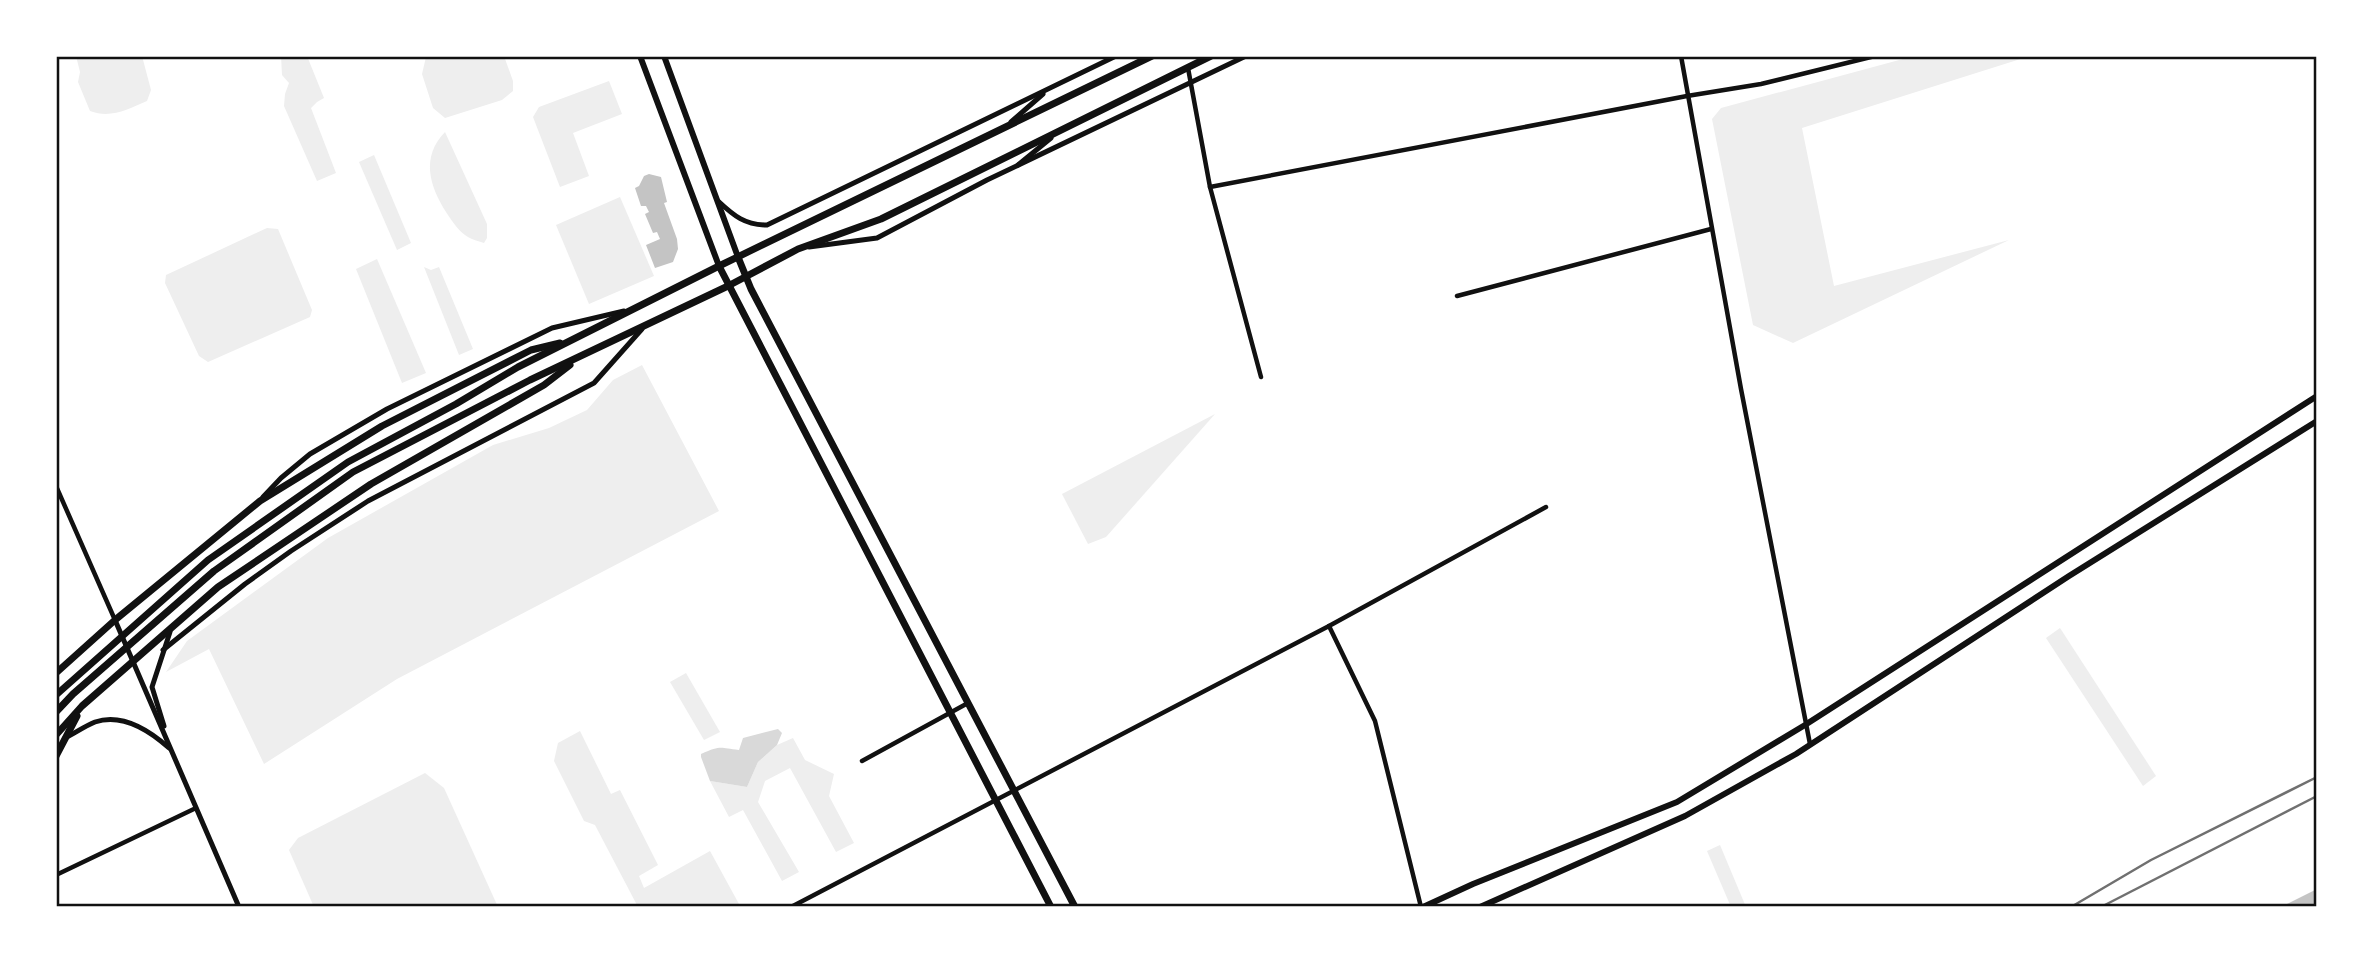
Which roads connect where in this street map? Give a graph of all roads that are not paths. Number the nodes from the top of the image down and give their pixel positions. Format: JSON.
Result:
{"nodes":[{"id":1,"x":640,"y":56,"type":"edge"},
{"id":2,"x":664,"y":56,"type":"edge"},
{"id":3,"x":1116,"y":56,"type":"edge"},
{"id":4,"x":1152,"y":56,"type":"edge"},
{"id":5,"x":1211,"y":56,"type":"edge"},
{"id":6,"x":1237,"y":56,"type":"edge"},
{"id":7,"x":1246,"y":56,"type":"edge"},
{"id":8,"x":1681,"y":56,"type":"edge"},
{"id":9,"x":1875,"y":56,"type":"edge"},
{"id":10,"x":1224,"y":67,"type":"junction"},
{"id":11,"x":1188,"y":68,"type":"junction"},
{"id":12,"x":1191,"y":84,"type":"junction"},
{"id":13,"x":1051,"y":88,"type":"junction"},
{"id":14,"x":1687,"y":96,"type":"junction"},
{"id":15,"x":1004,"y":128,"type":"junction"},
{"id":16,"x":1060,"y":130,"type":"junction"},
{"id":17,"x":1010,"y":171,"type":"junction"},
{"id":18,"x":1210,"y":187,"type":"junction"},
{"id":19,"x":717,"y":199,"type":"junction"},
{"id":20,"x":1712,"y":229,"type":"junction"},
{"id":21,"x":799,"y":249,"type":"junction"},
{"id":22,"x":738,"y":257,"type":"junction"},
{"id":23,"x":719,"y":266,"type":"junction"},
{"id":24,"x":746,"y":277,"type":"junction"},
{"id":25,"x":728,"y":286,"type":"junction"},
{"id":26,"x":1457,"y":296,"type":"dead end"},
{"id":27,"x":637,"y":308,"type":"junction"},
{"id":28,"x":644,"y":327,"type":"junction"},
{"id":29,"x":574,"y":340,"type":"junction"},
{"id":30,"x":583,"y":356,"type":"junction"},
{"id":31,"x":1261,"y":377,"type":"dead end"},
{"id":32,"x":2317,"y":396,"type":"edge"},
{"id":33,"x":2317,"y":421,"type":"edge"},
{"id":34,"x":56,"y":486,"type":"edge"},
{"id":35,"x":260,"y":500,"type":"junction"},
{"id":36,"x":1546,"y":507,"type":"dead end"},
{"id":37,"x":115,"y":620,"type":"junction"},
{"id":38,"x":173,"y":626,"type":"junction"},
{"id":39,"x":1329,"y":626,"type":"junction"},
{"id":40,"x":163,"y":650,"type":"junction"},
{"id":41,"x":133,"y":662,"type":"junction"},
{"id":42,"x":57,"y":672,"type":"edge"},
{"id":43,"x":56,"y":695,"type":"edge"},
{"id":44,"x":968,"y":703,"type":"junction"},
{"id":45,"x":82,"y":706,"type":"junction"},
{"id":46,"x":56,"y":712,"type":"edge"},
{"id":47,"x":950,"y":713,"type":"junction"},
{"id":48,"x":1805,"y":725,"type":"junction"},
{"id":49,"x":56,"y":735,"type":"edge"},
{"id":50,"x":65,"y":738,"type":"junction"},
{"id":51,"x":1810,"y":744,"type":"junction"},
{"id":52,"x":170,"y":749,"type":"junction"},
{"id":53,"x":56,"y":756,"type":"edge"},
{"id":54,"x":862,"y":761,"type":"dead end"},
{"id":55,"x":1014,"y":790,"type":"junction"},
{"id":56,"x":994,"y":801,"type":"junction"},
{"id":57,"x":196,"y":808,"type":"junction"},
{"id":58,"x":56,"y":875,"type":"edge"},
{"id":59,"x":240,"y":907,"type":"edge"},
{"id":60,"x":791,"y":907,"type":"edge"},
{"id":61,"x":1051,"y":907,"type":"edge"},
{"id":62,"x":1075,"y":907,"type":"edge"},
{"id":63,"x":1422,"y":907,"type":"edge"},
{"id":64,"x":1480,"y":907,"type":"edge"}],
"edges":[{"from":1,"to":23,"type":"main road"},
{"from":2,"to":19,"type":"main road"},
{"from":3,"to":13,"type":"street"},
{"from":4,"to":15,"type":"main road"},
{"from":5,"to":11,"type":"main road"},
{"from":6,"to":10,"type":"street"},
{"from":7,"to":10,"type":"street"},
{"from":8,"to":14,"type":"street"},
{"from":9,"to":14,"type":"street"},
{"from":10,"to":12,"type":"street"},
{"from":11,"to":12,"type":"street"},
{"from":11,"to":16,"type":"main road"},
{"from":12,"to":17,"type":"street"},
{"from":12,"to":18,"type":"street"},
{"from":13,"to":15,"type":"street"},
{"from":13,"to":19,"type":"street"},
{"from":14,"to":18,"type":"street"},
{"from":14,"to":20,"type":"street"},
{"from":15,"to":22,"type":"main road"},
{"from":16,"to":17,"type":"street"},
{"from":16,"to":21,"type":"main road"},
{"from":17,"to":21,"type":"street"},
{"from":18,"to":31,"type":"street"},
{"from":19,"to":22,"type":"main road"},
{"from":20,"to":26,"type":"street"},
{"from":20,"to":48,"type":"street"},
{"from":21,"to":24,"type":"main road"},
{"from":22,"to":23,"type":"main road"},
{"from":22,"to":24,"type":"main road"},
{"from":23,"to":25,"type":"main road"},
{"from":23,"to":27,"type":"main road"},
{"from":24,"to":25,"type":"main road"},
{"from":24,"to":44,"type":"main road"},
{"from":25,"to":28,"type":"main road"},
{"from":25,"to":47,"type":"main road"},
{"from":27,"to":29,"type":"main road"},
{"from":27,"to":35,"type":"street"},
{"from":28,"to":30,"type":"main road"},
{"from":28,"to":40,"type":"street"},
{"from":29,"to":35,"type":"main road"},
{"from":29,"to":43,"type":"main road"},
{"from":30,"to":38,"type":"main road"},
{"from":30,"to":46,"type":"main road"},
{"from":32,"to":48,"type":"main road"},
{"from":33,"to":51,"type":"main road"},
{"from":34,"to":37,"type":"street"},
{"from":35,"to":37,"type":"main road"},
{"from":36,"to":39,"type":"street"},
{"from":37,"to":41,"type":"street"},
{"from":37,"to":42,"type":"main road"},
{"from":38,"to":40,"type":"street"},
{"from":38,"to":41,"type":"main road"},
{"from":39,"to":55,"type":"street"},
{"from":39,"to":63,"type":"street"},
{"from":40,"to":52,"type":"street"},
{"from":41,"to":45,"type":"main road"},
{"from":41,"to":52,"type":"street"},
{"from":44,"to":47,"type":"street"},
{"from":44,"to":55,"type":"main road"},
{"from":45,"to":49,"type":"main road"},
{"from":45,"to":50,"type":"main road"},
{"from":47,"to":54,"type":"street"},
{"from":47,"to":56,"type":"main road"},
{"from":48,"to":51,"type":"street"},
{"from":48,"to":63,"type":"main road"},
{"from":50,"to":52,"type":"street"},
{"from":50,"to":53,"type":"main road"},
{"from":51,"to":64,"type":"main road"},
{"from":52,"to":57,"type":"street"},
{"from":55,"to":56,"type":"street"},
{"from":55,"to":62,"type":"main road"},
{"from":56,"to":60,"type":"street"},
{"from":56,"to":61,"type":"main road"},
{"from":57,"to":58,"type":"street"},
{"from":57,"to":59,"type":"street"}]}
